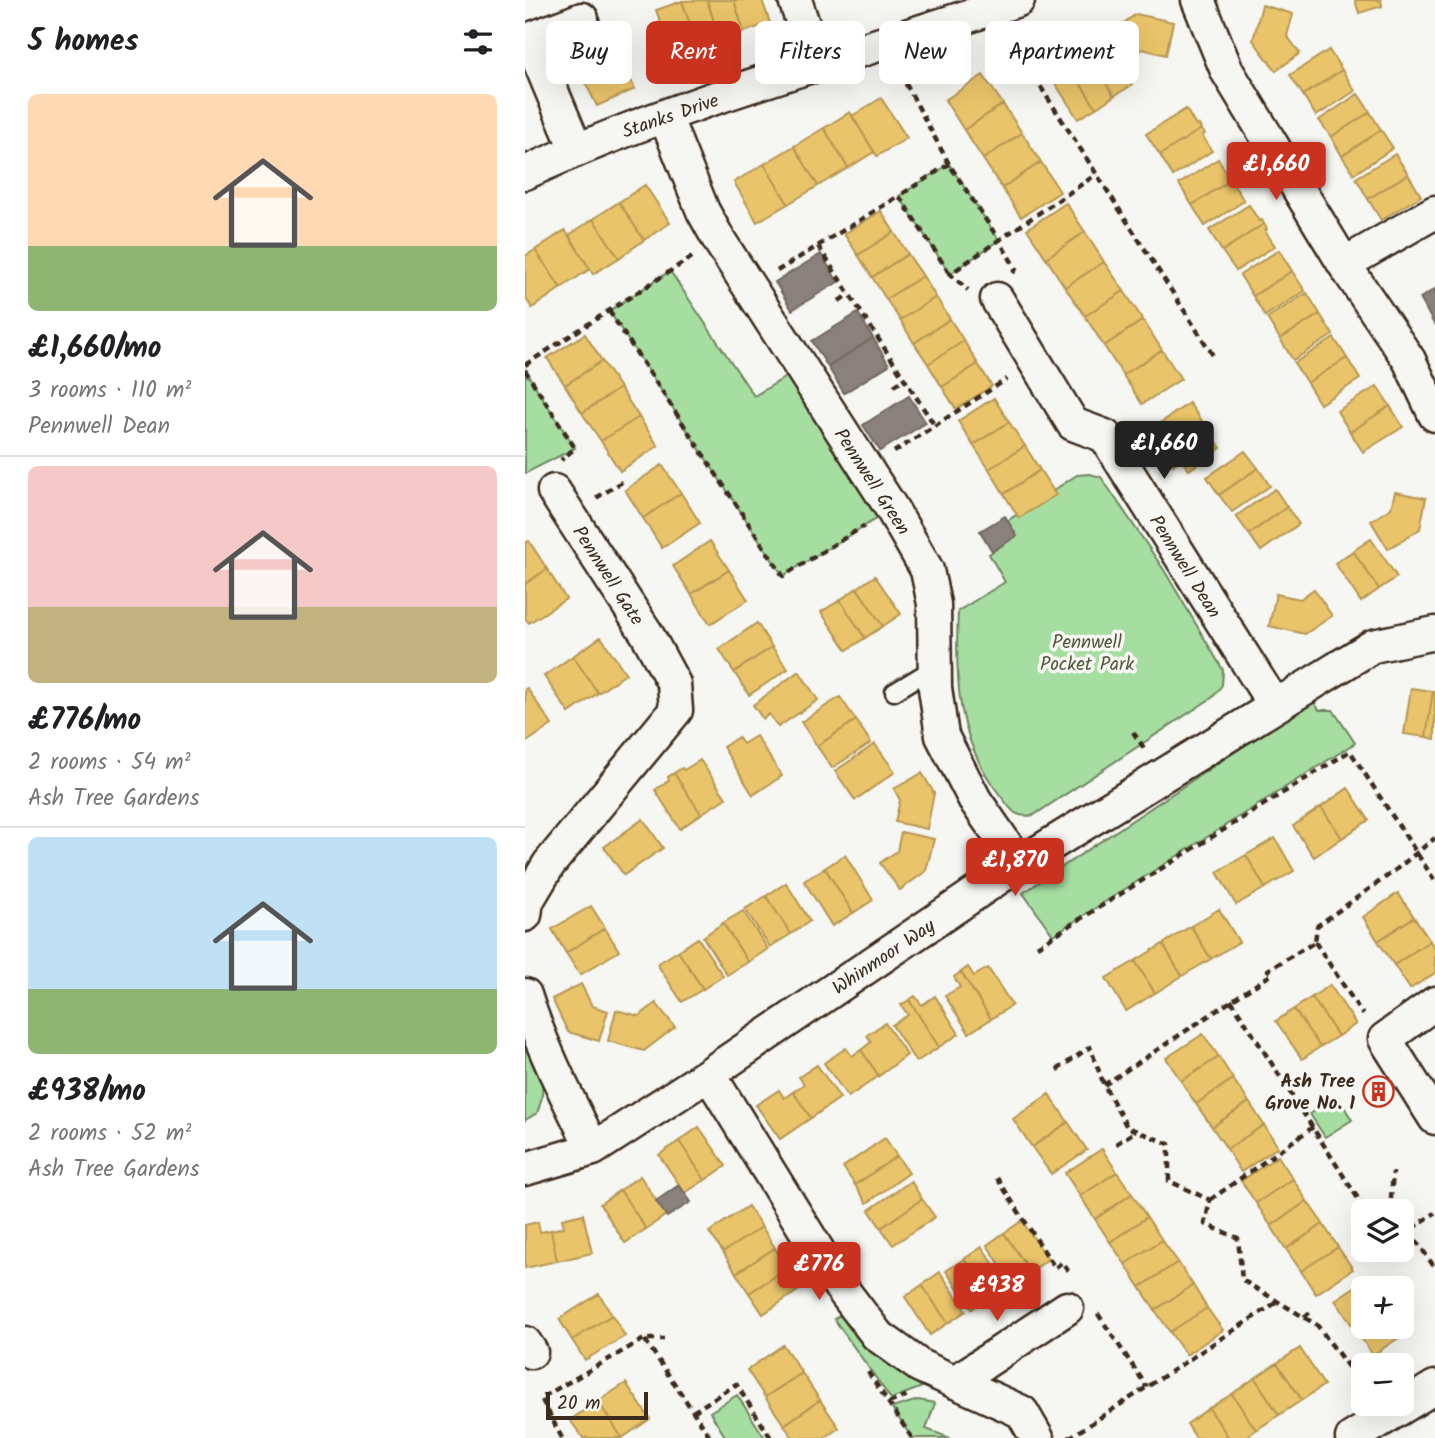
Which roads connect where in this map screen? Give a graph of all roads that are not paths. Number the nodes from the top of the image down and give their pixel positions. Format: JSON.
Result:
{"nodes":[{"id":1,"x":795,"y":0,"type":"edge"},
{"id":2,"x":1198,"y":0,"type":"edge"},
{"id":3,"x":1005,"y":4,"type":"edge"},
{"id":4,"x":582,"y":19,"type":"dead end"},
{"id":5,"x":802,"y":21,"type":"edge"},
{"id":6,"x":527,"y":33,"type":"edge"},
{"id":7,"x":865,"y":50,"type":"edge"},
{"id":8,"x":761,"y":84,"type":"edge"},
{"id":9,"x":666,"y":116,"type":"junction"},
{"id":10,"x":576,"y":149,"type":"junction"},
{"id":11,"x":525,"y":173,"type":"edge"},
{"id":12,"x":1435,"y":212,"type":"edge"},
{"id":13,"x":1344,"y":264,"type":"junction"},
{"id":14,"x":997,"y":299,"type":"road end"},
{"id":15,"x":1435,"y":415,"type":"edge"},
{"id":16,"x":555,"y":483,"type":"road end"},
{"id":17,"x":1435,"y":633,"type":"edge"},
{"id":18,"x":935,"y":667,"type":"junction"},
{"id":19,"x":894,"y":692,"type":"dead end"},
{"id":20,"x":1275,"y":706,"type":"junction"},
{"id":21,"x":1019,"y":864,"type":"junction"},
{"id":22,"x":525,"y":915,"type":"edge"},
{"id":23,"x":525,"y":995,"type":"edge"},
{"id":24,"x":1435,"y":1003,"type":"edge"},
{"id":25,"x":709,"y":1074,"type":"junction"},
{"id":26,"x":1435,"y":1118,"type":"edge"},
{"id":27,"x":593,"y":1149,"type":"junction"},
{"id":28,"x":525,"y":1169,"type":"edge"},
{"id":29,"x":1067,"y":1308,"type":"dead end"},
{"id":30,"x":955,"y":1382,"type":"junction"},
{"id":31,"x":1435,"y":1387,"type":"edge"},
{"id":32,"x":1037,"y":1438,"type":"edge"},
{"id":33,"x":1352,"y":1438,"type":"edge"}],
"edges":[{"from":1,"to":5,"type":"street"},
{"from":2,"to":13,"type":"street"},
{"from":3,"to":7,"type":"street","name":"Stanks Drive"},
{"from":4,"to":6,"type":"street"},
{"from":6,"to":10,"type":"street"},
{"from":8,"to":9,"type":"street","name":"Stanks Drive"},
{"from":9,"to":10,"type":"street","name":"Stanks Drive"},
{"from":9,"to":18,"type":"street","name":"Pennwell Green"},
{"from":10,"to":11,"type":"street","name":"Stanks Drive"},
{"from":12,"to":13,"type":"street"},
{"from":13,"to":15,"type":"street"},
{"from":14,"to":20,"type":"street","name":"Pennwell Dean"},
{"from":16,"to":22,"type":"street","name":"Pennwell Gate"},
{"from":17,"to":20,"type":"street","name":"Whinmoor Way"},
{"from":18,"to":19,"type":"lane"},
{"from":18,"to":21,"type":"street","name":"Pennwell Green"},
{"from":20,"to":21,"type":"street","name":"Whinmoor Way"},
{"from":21,"to":25,"type":"street","name":"Whinmoor Way"},
{"from":23,"to":27,"type":"street"},
{"from":24,"to":26,"type":"street"},
{"from":25,"to":27,"type":"street","name":"Whinmoor Way"},
{"from":25,"to":30,"type":"street"},
{"from":27,"to":28,"type":"street","name":"Whinmoor Way"},
{"from":29,"to":30,"type":"street"},
{"from":30,"to":32,"type":"street"},
{"from":31,"to":33,"type":"street"}]}
